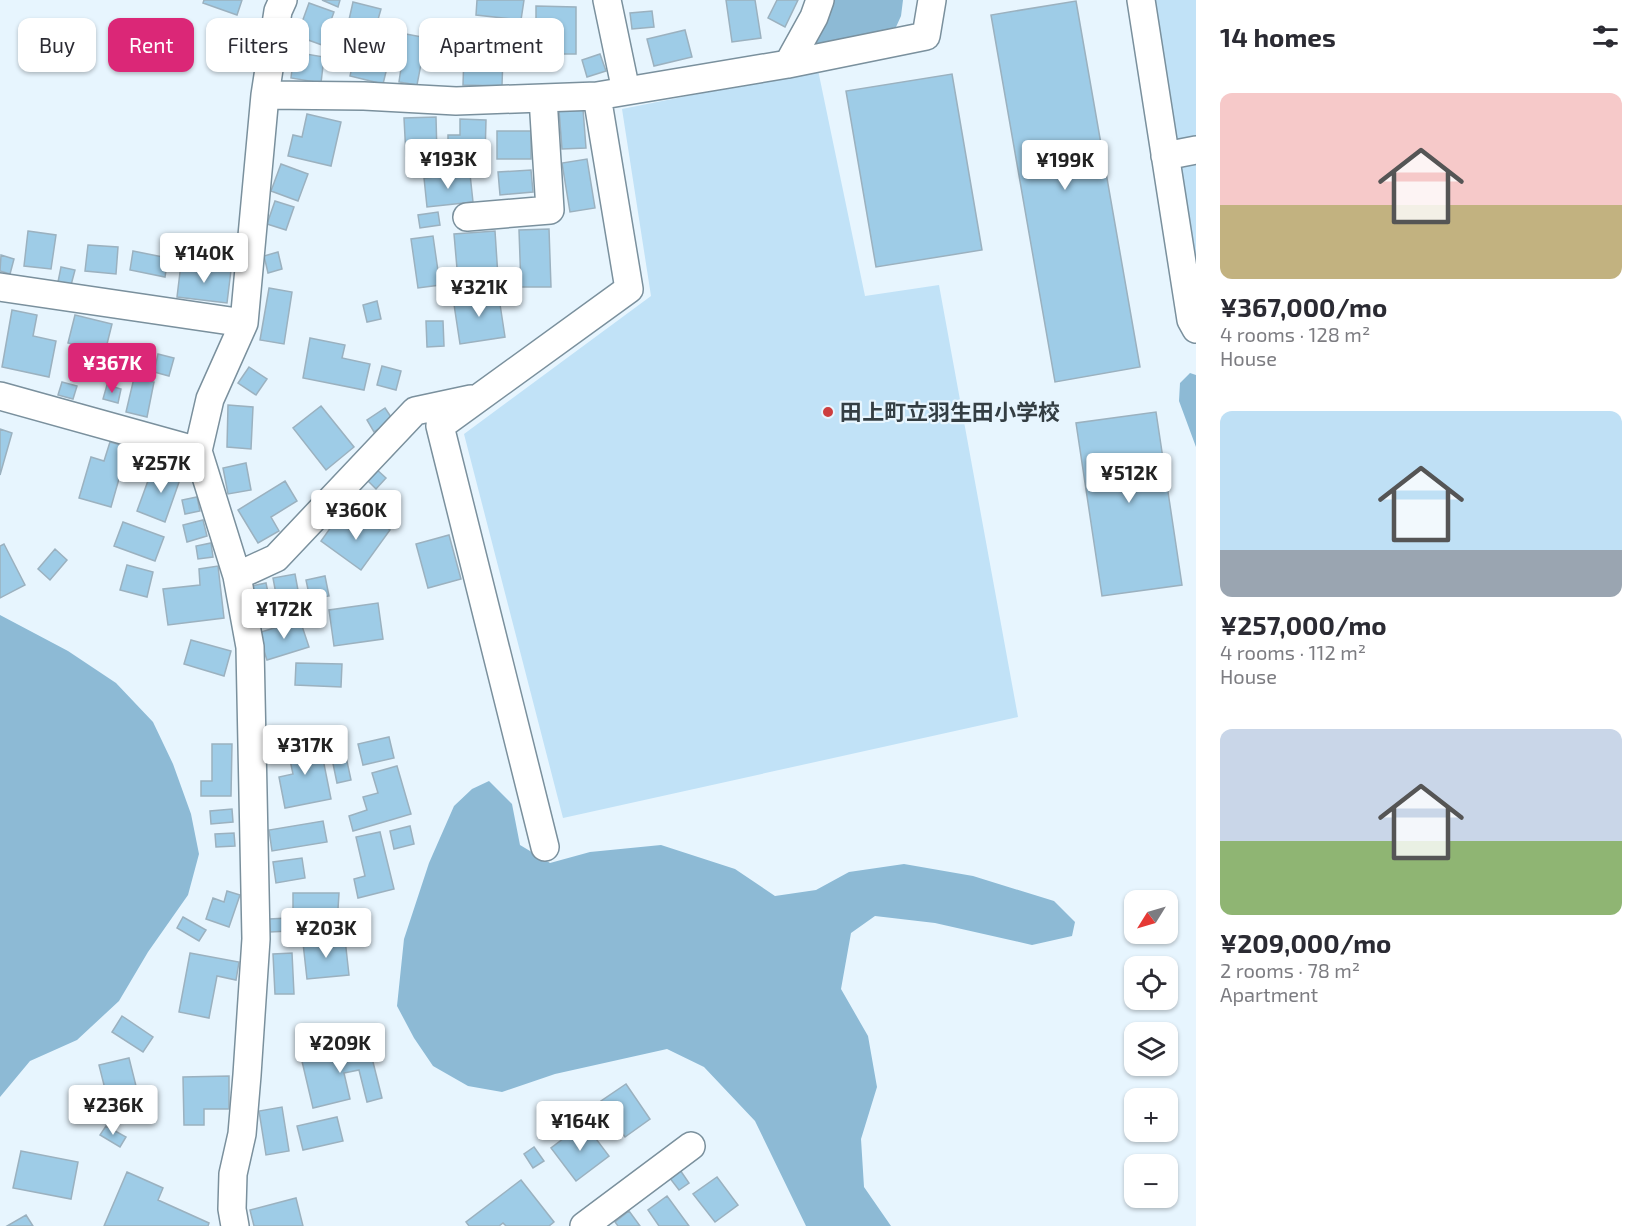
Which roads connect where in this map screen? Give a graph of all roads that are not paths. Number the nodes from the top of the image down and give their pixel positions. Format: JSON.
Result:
{"nodes":[{"id":1,"x":283,"y":0,"type":"edge"},
{"id":2,"x":607,"y":0,"type":"edge"},
{"id":3,"x":820,"y":0,"type":"edge"},
{"id":4,"x":932,"y":0,"type":"edge"},
{"id":5,"x":1141,"y":0,"type":"edge"},
{"id":6,"x":788,"y":64,"type":"junction"},
{"id":7,"x":626,"y":91,"type":"junction"},
{"id":8,"x":265,"y":95,"type":"junction"},
{"id":9,"x":597,"y":96,"type":"junction"},
{"id":10,"x":543,"y":98,"type":"junction"},
{"id":11,"x":1196,"y":150,"type":"edge"},
{"id":12,"x":1166,"y":156,"type":"junction"},
{"id":13,"x":467,"y":217,"type":"dead end"},
{"id":14,"x":0,"y":287,"type":"edge"},
{"id":15,"x":244,"y":323,"type":"junction"},
{"id":16,"x":1196,"y":329,"type":"edge"},
{"id":17,"x":0,"y":396,"type":"edge"},
{"id":18,"x":481,"y":397,"type":"junction"},
{"id":19,"x":198,"y":451,"type":"junction"},
{"id":20,"x":237,"y":576,"type":"junction"},
{"id":21,"x":545,"y":847,"type":"dead end"},
{"id":22,"x":691,"y":1146,"type":"dead end"},
{"id":23,"x":235,"y":1226,"type":"edge"},
{"id":24,"x":584,"y":1226,"type":"edge"}],
"edges":[{"from":1,"to":8,"type":"street"},
{"from":2,"to":7,"type":"street"},
{"from":3,"to":6,"type":"street"},
{"from":4,"to":6,"type":"street"},
{"from":5,"to":12,"type":"street"},
{"from":6,"to":7,"type":"street"},
{"from":7,"to":9,"type":"street"},
{"from":8,"to":10,"type":"street"},
{"from":8,"to":15,"type":"street"},
{"from":9,"to":10,"type":"street"},
{"from":9,"to":18,"type":"street"},
{"from":10,"to":13,"type":"street"},
{"from":11,"to":12,"type":"street"},
{"from":12,"to":16,"type":"street"},
{"from":14,"to":15,"type":"street"},
{"from":15,"to":19,"type":"street"},
{"from":17,"to":19,"type":"street"},
{"from":18,"to":20,"type":"street"},
{"from":18,"to":21,"type":"street"},
{"from":19,"to":20,"type":"street"},
{"from":20,"to":23,"type":"street"},
{"from":22,"to":24,"type":"street"}]}
